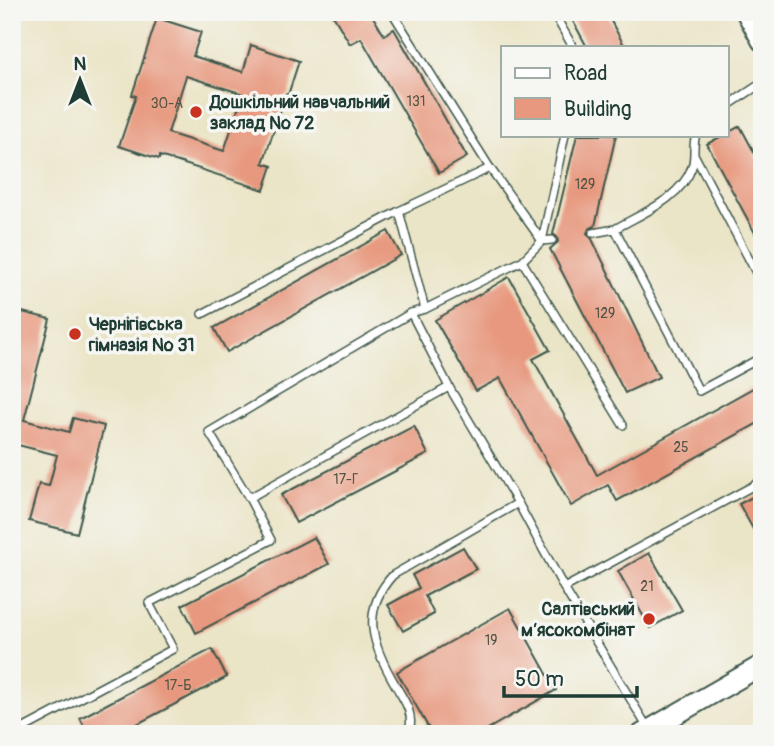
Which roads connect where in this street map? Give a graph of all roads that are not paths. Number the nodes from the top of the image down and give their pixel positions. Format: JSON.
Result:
{"nodes":[{"id":1,"x":392,"y":12,"type":"edge"},
{"id":2,"x":553,"y":12,"type":"edge"},
{"id":3,"x":746,"y":12,"type":"edge"},
{"id":4,"x":762,"y":41,"type":"edge"},
{"id":5,"x":572,"y":46,"type":"edge"},
{"id":6,"x":762,"y":83,"type":"edge"},
{"id":7,"x":728,"y":105,"type":"edge"},
{"id":8,"x":565,"y":136,"type":"edge"},
{"id":9,"x":696,"y":136,"type":"edge"},
{"id":10,"x":695,"y":156,"type":"junction"},
{"id":11,"x":490,"y":169,"type":"junction"},
{"id":12,"x":400,"y":211,"type":"junction"},
{"id":13,"x":615,"y":229,"type":"junction"},
{"id":14,"x":593,"y":233,"type":"dead end"},
{"id":15,"x":552,"y":240,"type":"dead end"},
{"id":16,"x":542,"y":241,"type":"junction"},
{"id":17,"x":522,"y":261,"type":"junction"},
{"id":18,"x":762,"y":284,"type":"edge"},
{"id":19,"x":425,"y":309,"type":"junction"},
{"id":20,"x":411,"y":313,"type":"junction"},
{"id":21,"x":202,"y":314,"type":"dead end"},
{"id":22,"x":762,"y":356,"type":"edge"},
{"id":23,"x":449,"y":387,"type":"junction"},
{"id":24,"x":623,"y":425,"type":"dead end"},
{"id":25,"x":762,"y":481,"type":"edge"},
{"id":26,"x":249,"y":498,"type":"junction"},
{"id":27,"x":518,"y":503,"type":"junction"},
{"id":28,"x":564,"y":588,"type":"junction"},
{"id":29,"x":762,"y":665,"type":"edge"},
{"id":30,"x":14,"y":731,"type":"edge"},
{"id":31,"x":647,"y":733,"type":"edge"},
{"id":32,"x":398,"y":734,"type":"edge"}],
"edges":[{"from":1,"to":11,"type":"lane"},
{"from":2,"to":5,"type":"lane"},
{"from":3,"to":4,"type":"street"},
{"from":6,"to":7,"type":"lane"},
{"from":8,"to":16,"type":"lane"},
{"from":9,"to":10,"type":"lane"},
{"from":10,"to":13,"type":"lane"},
{"from":10,"to":18,"type":"lane"},
{"from":11,"to":12,"type":"lane"},
{"from":11,"to":16,"type":"lane"},
{"from":12,"to":19,"type":"lane"},
{"from":12,"to":21,"type":"lane"},
{"from":13,"to":14,"type":"lane"},
{"from":13,"to":22,"type":"lane"},
{"from":15,"to":16,"type":"lane"},
{"from":16,"to":17,"type":"lane"},
{"from":17,"to":19,"type":"lane"},
{"from":17,"to":24,"type":"lane"},
{"from":19,"to":20,"type":"lane"},
{"from":20,"to":23,"type":"lane"},
{"from":20,"to":26,"type":"lane"},
{"from":23,"to":26,"type":"lane"},
{"from":23,"to":27,"type":"lane"},
{"from":25,"to":28,"type":"lane"},
{"from":26,"to":30,"type":"lane"},
{"from":27,"to":28,"type":"lane"},
{"from":27,"to":32,"type":"lane"},
{"from":28,"to":31,"type":"lane"},
{"from":29,"to":31,"type":"street"}]}
